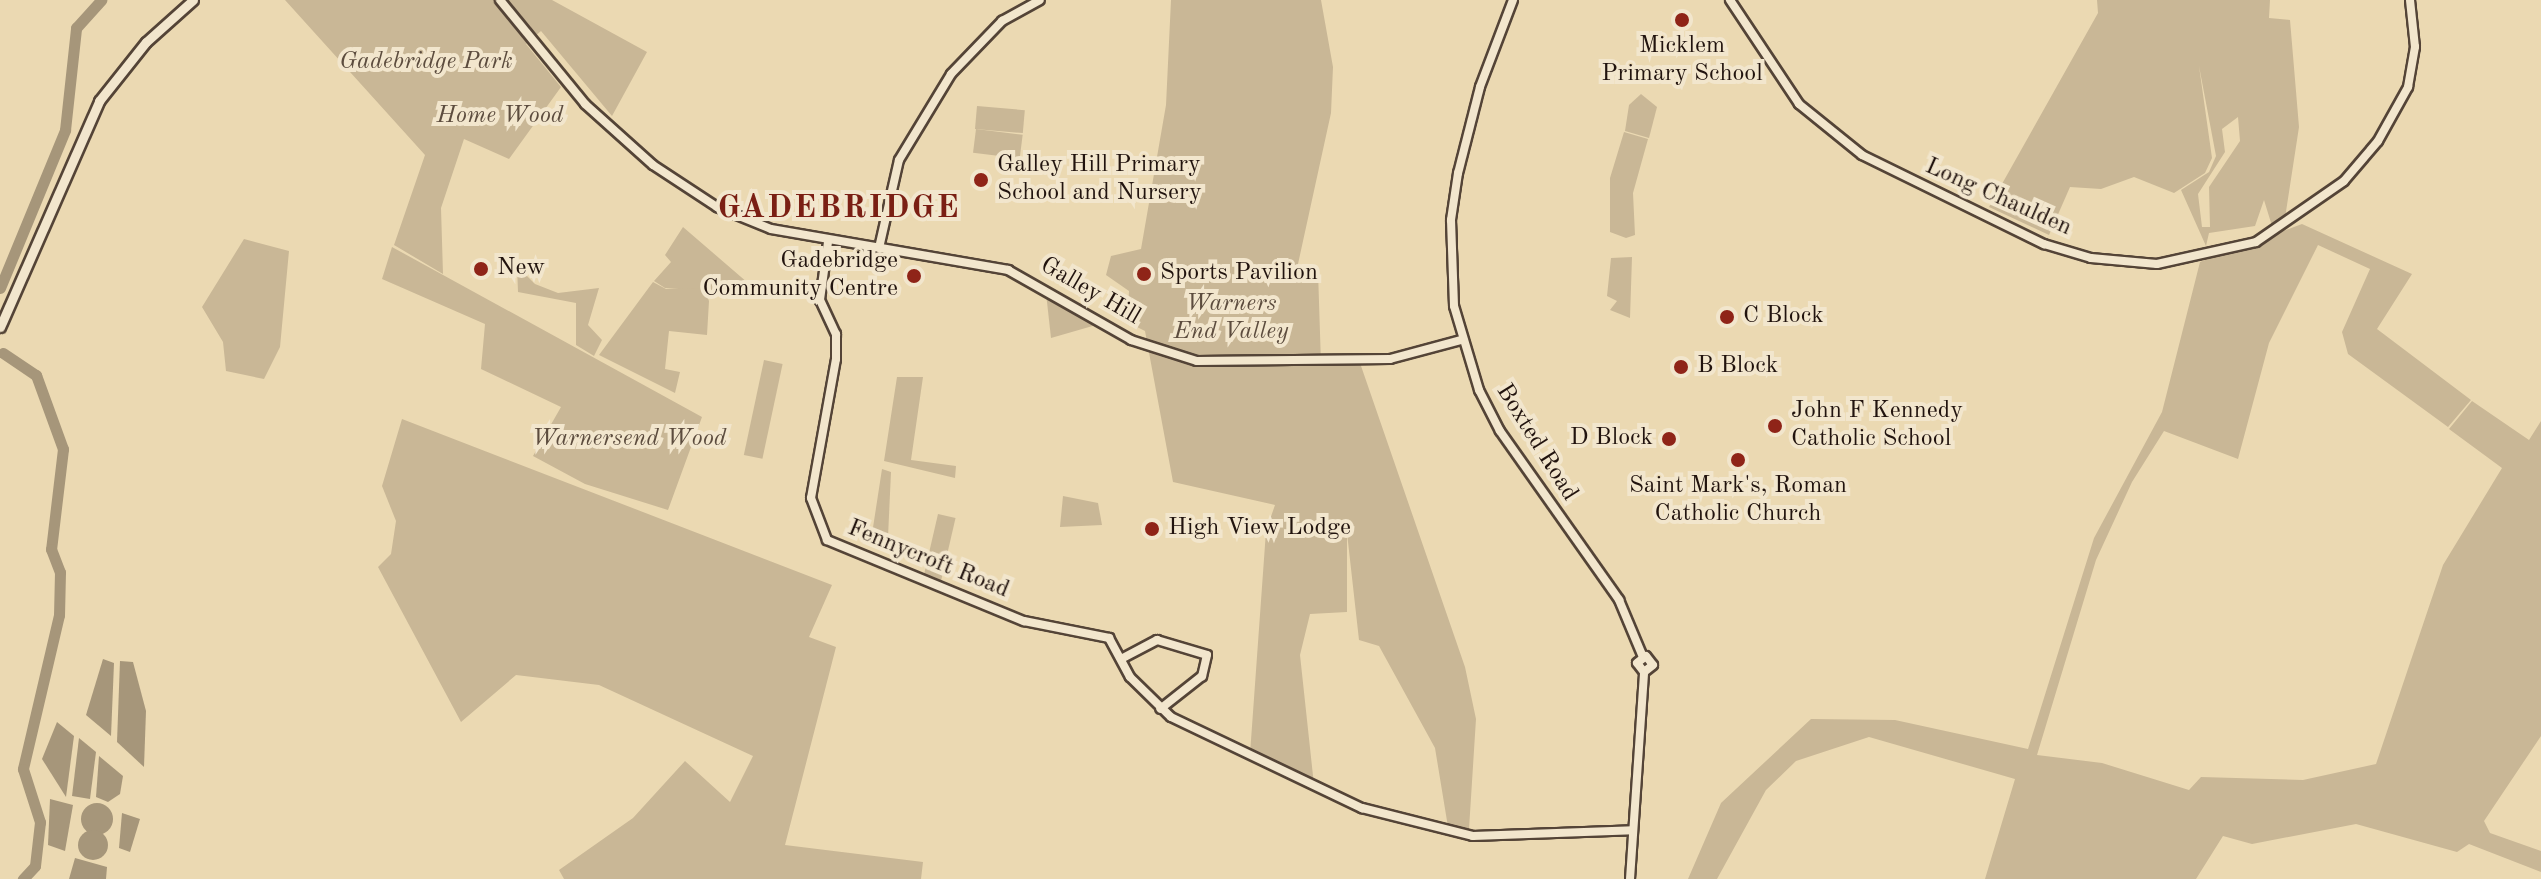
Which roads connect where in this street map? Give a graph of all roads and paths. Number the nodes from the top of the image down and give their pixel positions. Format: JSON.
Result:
{"nodes":[{"id":1,"x":193,"y":0,"type":"edge"},
{"id":2,"x":500,"y":0,"type":"edge"},
{"id":3,"x":1040,"y":0,"type":"edge"},
{"id":4,"x":1513,"y":0,"type":"edge"},
{"id":5,"x":1730,"y":0,"type":"edge"},
{"id":6,"x":2410,"y":0,"type":"edge"},
{"id":7,"x":828,"y":242,"type":"junction"},
{"id":8,"x":879,"y":248,"type":"junction"},
{"id":9,"x":0,"y":327,"type":"edge"},
{"id":10,"x":1461,"y":340,"type":"junction"},
{"id":11,"x":1121,"y":659,"type":"junction"},
{"id":12,"x":1160,"y":709,"type":"junction"},
{"id":13,"x":1633,"y":830,"type":"junction"},
{"id":14,"x":1630,"y":879,"type":"edge"}],
"edges":[{"from":1,"to":9,"type":"main road"},
{"from":2,"to":7,"type":"street","name":"Galley Hill"},
{"from":3,"to":8,"type":"street"},
{"from":4,"to":10,"type":"street","name":"Boxted Road"},
{"from":5,"to":6,"type":"street","name":"Long Chaulden"},
{"from":7,"to":8,"type":"street","name":"Galley Hill"},
{"from":7,"to":11,"type":"street","name":"Fennycroft Road"},
{"from":8,"to":10,"type":"street","name":"Galley Hill"},
{"from":10,"to":13,"type":"street","name":"Boxted Road"},
{"from":11,"to":12,"type":"street","name":"Fennycroft Road"},
{"from":11,"to":12,"type":"street"},
{"from":12,"to":13,"type":"street","name":"Fennycroft Road"},
{"from":13,"to":14,"type":"street","name":"Boxted Road"}]}
